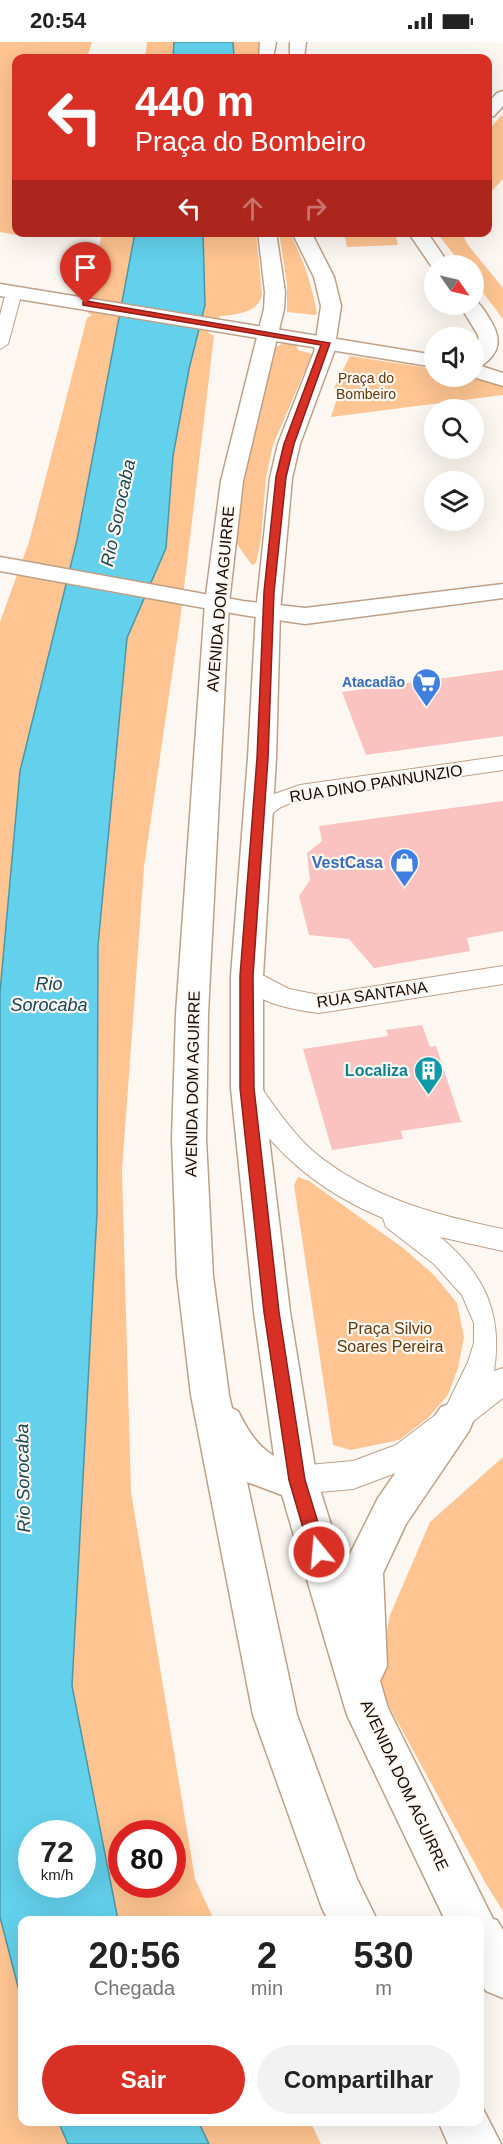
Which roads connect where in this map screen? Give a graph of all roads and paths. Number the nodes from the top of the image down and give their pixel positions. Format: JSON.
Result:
{"nodes":[{"id":1,"x":503,"y":96,"type":"edge"},
{"id":2,"x":492,"y":108,"type":"edge"},
{"id":3,"x":268,"y":237,"type":"edge"},
{"id":4,"x":304,"y":237,"type":"edge"},
{"id":5,"x":421,"y":237,"type":"edge"},
{"id":6,"x":433,"y":255,"type":"edge"},
{"id":7,"x":7,"y":291,"type":"edge"},
{"id":8,"x":477,"y":315,"type":"edge"},
{"id":9,"x":257,"y":332,"type":"junction"},
{"id":10,"x":326,"y":343,"type":"junction"},
{"id":11,"x":0,"y":344,"type":"edge"},
{"id":12,"x":484,"y":357,"type":"edge"},
{"id":13,"x":424,"y":359,"type":"edge"},
{"id":14,"x":484,"y":374,"type":"edge"},
{"id":15,"x":503,"y":380,"type":"edge"},
{"id":16,"x":0,"y":564,"type":"edge"},
{"id":17,"x":34,"y":570,"type":"junction"},
{"id":18,"x":0,"y":573,"type":"edge"},
{"id":19,"x":503,"y":591,"type":"edge"},
{"id":20,"x":205,"y":601,"type":"junction"},
{"id":21,"x":268,"y":612,"type":"junction"},
{"id":22,"x":503,"y":763,"type":"edge"},
{"id":23,"x":257,"y":818,"type":"junction"},
{"id":24,"x":503,"y":975,"type":"edge"},
{"id":25,"x":247,"y":976,"type":"junction"},
{"id":26,"x":247,"y":1088,"type":"junction"},
{"id":27,"x":376,"y":1204,"type":"junction"},
{"id":28,"x":503,"y":1240,"type":"edge"},
{"id":29,"x":503,"y":1381,"type":"edge"},
{"id":30,"x":210,"y":1395,"type":"junction"},
{"id":31,"x":455,"y":1419,"type":"junction"},
{"id":32,"x":297,"y":1480,"type":"junction"},
{"id":33,"x":369,"y":1715,"type":"junction"},
{"id":34,"x":352,"y":1916,"type":"edge"},
{"id":35,"x":468,"y":1916,"type":"edge"},
{"id":36,"x":484,"y":1943,"type":"edge"},
{"id":37,"x":503,"y":1974,"type":"edge"},
{"id":38,"x":466,"y":2126,"type":"edge"},
{"id":39,"x":476,"y":2144,"type":"edge"}],
"edges":[{"from":1,"to":2,"type":"main road"},
{"from":3,"to":9,"type":"main road","name":"AVENIDA DOM AGUIRRE"},
{"from":4,"to":10,"type":"main road","name":"AVENIDA DOM AGUIRRE"},
{"from":5,"to":6,"type":"main road"},
{"from":7,"to":9,"type":"main road"},
{"from":7,"to":11,"type":"street"},
{"from":8,"to":12,"type":"main road"},
{"from":9,"to":10,"type":"main road"},
{"from":9,"to":20,"type":"main road","name":"AVENIDA DOM AGUIRRE"},
{"from":10,"to":13,"type":"main road"},
{"from":10,"to":21,"type":"main road","name":"AVENIDA DOM AGUIRRE"},
{"from":14,"to":15,"type":"main road"},
{"from":16,"to":17,"type":"main road"},
{"from":17,"to":18,"type":"street"},
{"from":17,"to":20,"type":"main road"},
{"from":19,"to":21,"type":"main road"},
{"from":20,"to":21,"type":"main road"},
{"from":20,"to":30,"type":"main road","name":"AVENIDA DOM AGUIRRE"},
{"from":21,"to":23,"type":"main road","name":"AVENIDA DOM AGUIRRE"},
{"from":22,"to":23,"type":"street","name":"RUA DINO PANNUNZIO"},
{"from":23,"to":25,"type":"main road","name":"AVENIDA DOM AGUIRRE"},
{"from":24,"to":25,"type":"street","name":"RUA SANTANA"},
{"from":25,"to":26,"type":"main road","name":"AVENIDA DOM AGUIRRE"},
{"from":26,"to":27,"type":"street"},
{"from":26,"to":32,"type":"main road","name":"AVENIDA DOM AGUIRRE"},
{"from":27,"to":28,"type":"street"},
{"from":27,"to":31,"type":"street"},
{"from":29,"to":31,"type":"street"},
{"from":30,"to":32,"type":"main road"},
{"from":30,"to":34,"type":"main road","name":"AVENIDA DOM AGUIRRE"},
{"from":31,"to":32,"type":"street"},
{"from":31,"to":33,"type":"main road"},
{"from":32,"to":33,"type":"main road","name":"AVENIDA DOM AGUIRRE"},
{"from":33,"to":35,"type":"main road","name":"AVENIDA DOM AGUIRRE"},
{"from":36,"to":37,"type":"main road"},
{"from":38,"to":39,"type":"main road"}]}
